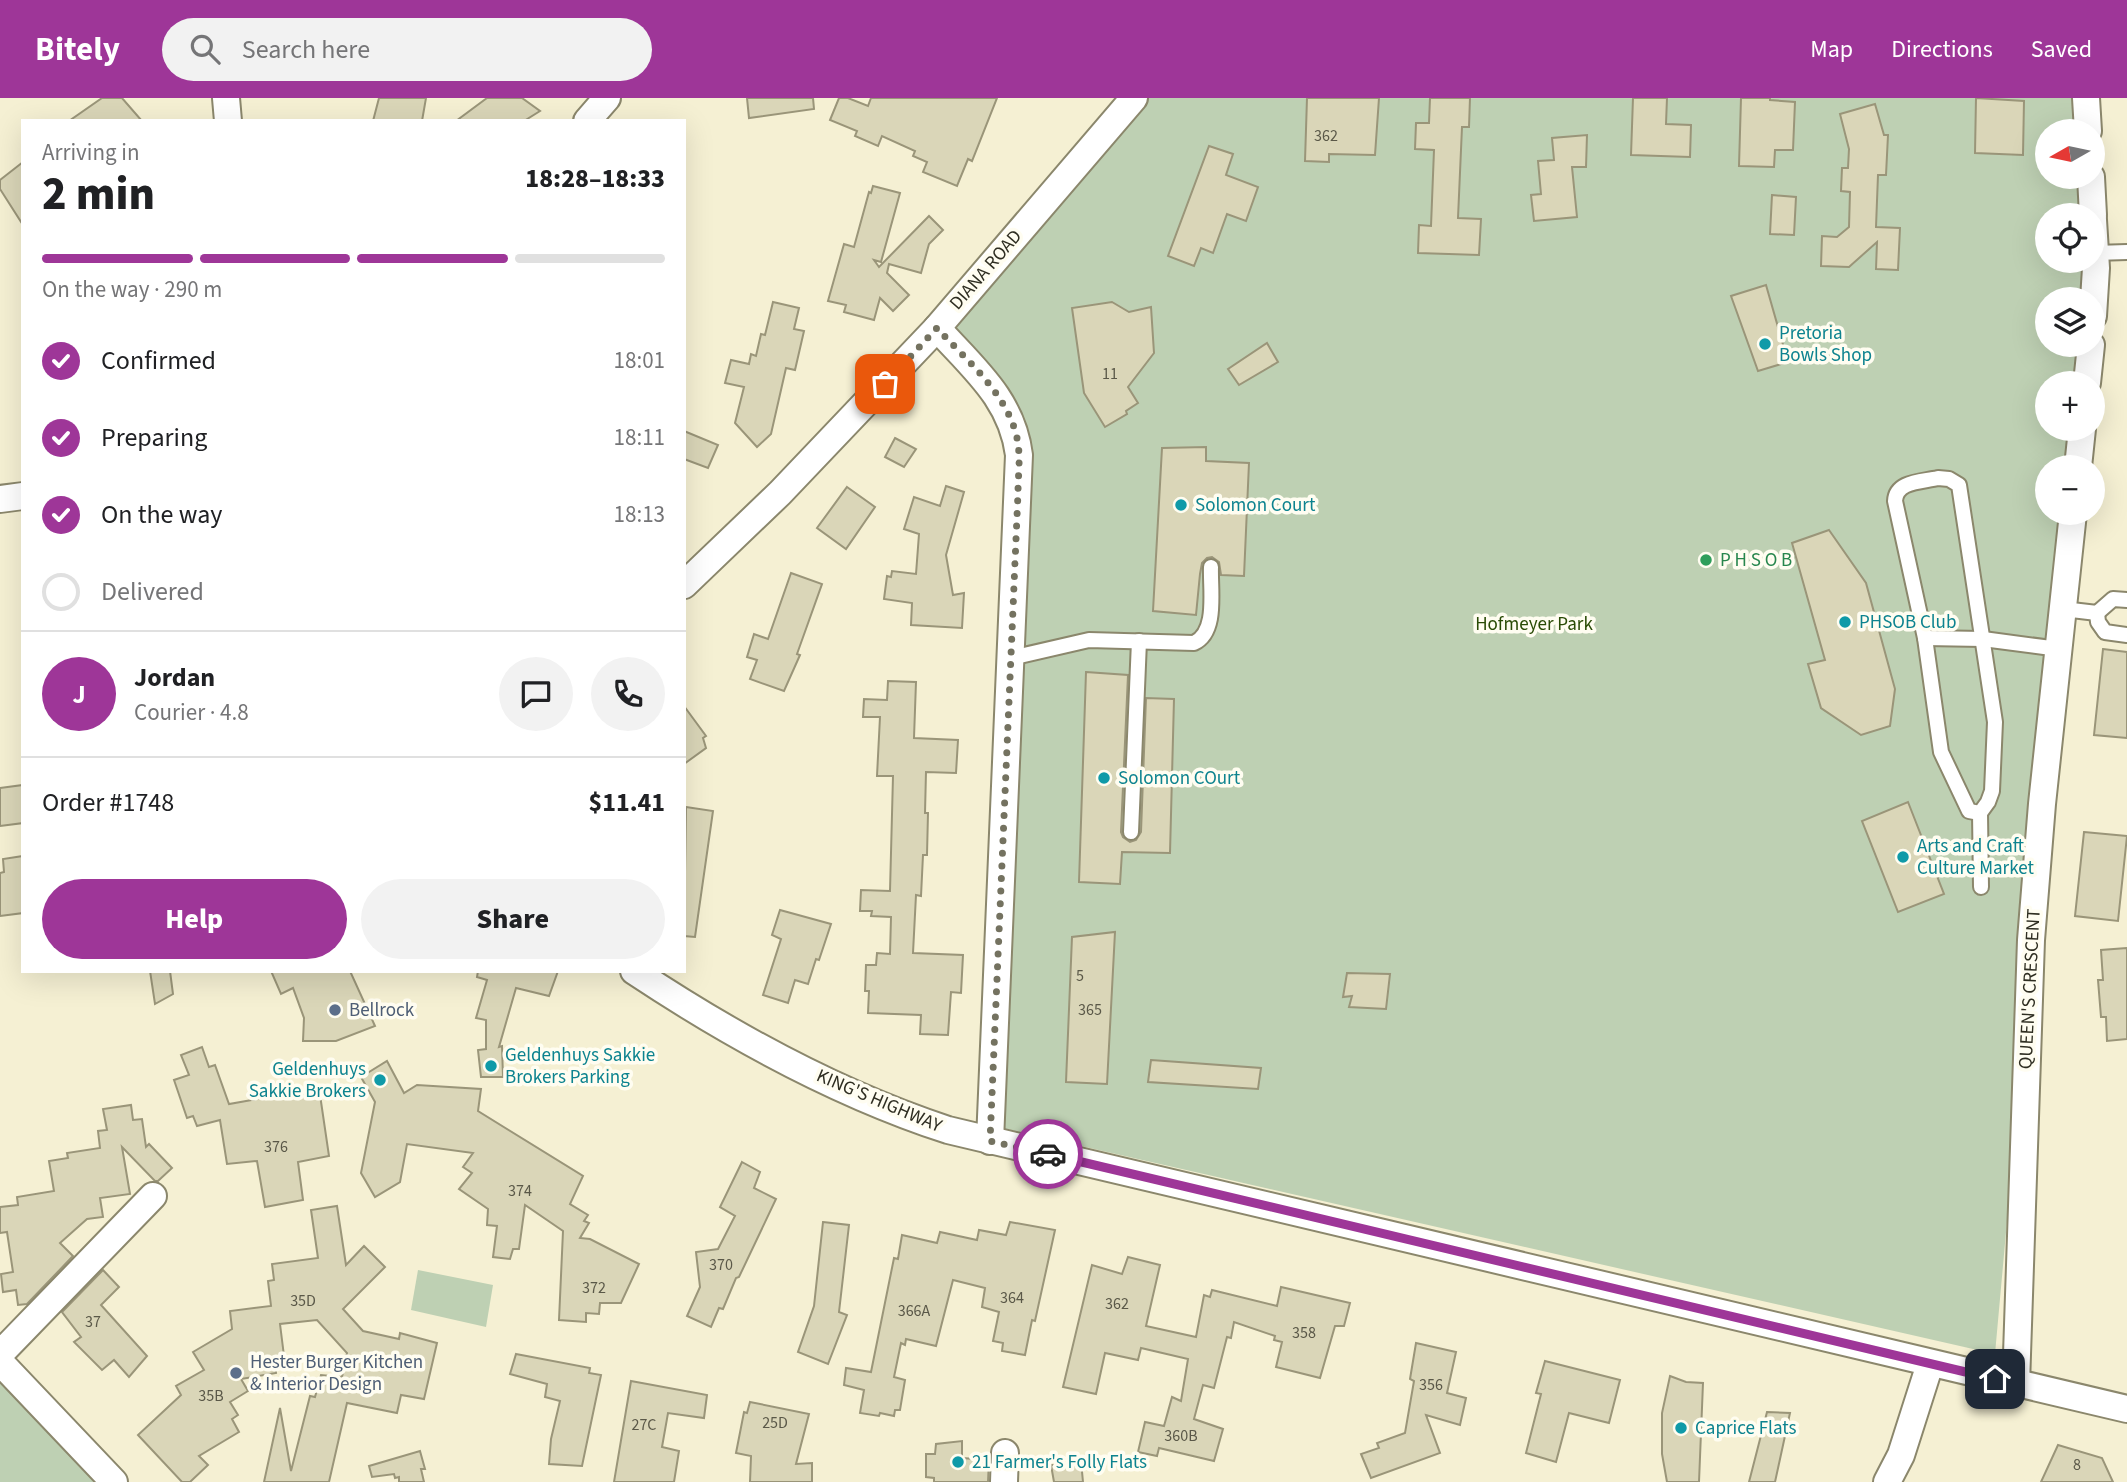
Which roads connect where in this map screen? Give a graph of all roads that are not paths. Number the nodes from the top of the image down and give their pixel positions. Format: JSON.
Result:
{"nodes":[{"id":1,"x":226,"y":98,"type":"edge"},
{"id":2,"x":607,"y":98,"type":"edge"},
{"id":3,"x":1134,"y":98,"type":"edge"},
{"id":4,"x":2087,"y":98,"type":"edge"},
{"id":5,"x":228,"y":119,"type":"edge"},
{"id":6,"x":589,"y":119,"type":"edge"},
{"id":7,"x":2088,"y":119,"type":"edge"},
{"id":8,"x":2127,"y":252,"type":"edge"},
{"id":9,"x":2105,"y":253,"type":"edge"},
{"id":10,"x":937,"y":328,"type":"junction"},
{"id":11,"x":21,"y":496,"type":"edge"},
{"id":12,"x":0,"y":499,"type":"edge"},
{"id":13,"x":2072,"y":525,"type":"edge"},
{"id":14,"x":1211,"y":567,"type":"dead end"},
{"id":15,"x":686,"y":583,"type":"edge"},
{"id":16,"x":2127,"y":600,"type":"edge"},
{"id":17,"x":2063,"y":609,"type":"junction"},
{"id":18,"x":2096,"y":613,"type":"junction"},
{"id":19,"x":2127,"y":635,"type":"edge"},
{"id":20,"x":1925,"y":638,"type":"junction"},
{"id":21,"x":1983,"y":639,"type":"junction"},
{"id":22,"x":1139,"y":641,"type":"junction"},
{"id":23,"x":2059,"y":649,"type":"junction"},
{"id":24,"x":1011,"y":658,"type":"junction"},
{"id":25,"x":1980,"y":813,"type":"junction"},
{"id":26,"x":1131,"y":832,"type":"dead end"},
{"id":27,"x":1981,"y":887,"type":"dead end"},
{"id":28,"x":637,"y":973,"type":"edge"},
{"id":29,"x":990,"y":1141,"type":"junction"},
{"id":30,"x":153,"y":1196,"type":"dead end"},
{"id":31,"x":0,"y":1354,"type":"edge"},
{"id":32,"x":0,"y":1362,"type":"edge"},
{"id":33,"x":1930,"y":1364,"type":"junction"},
{"id":34,"x":2016,"y":1384,"type":"junction"},
{"id":35,"x":2127,"y":1409,"type":"edge"},
{"id":36,"x":1005,"y":1453,"type":"dead end"},
{"id":37,"x":114,"y":1482,"type":"edge"},
{"id":38,"x":1004,"y":1482,"type":"edge"},
{"id":39,"x":1887,"y":1482,"type":"edge"}],
"edges":[{"from":1,"to":5,"type":"street"},
{"from":2,"to":6,"type":"street"},
{"from":3,"to":10,"type":"street","name":"DIANA ROAD"},
{"from":4,"to":7,"type":"street"},
{"from":8,"to":9,"type":"lane"},
{"from":10,"to":15,"type":"street","name":"DIANA ROAD"},
{"from":10,"to":24,"type":"street"},
{"from":11,"to":12,"type":"street"},
{"from":13,"to":17,"type":"street","name":"QUEEN'S CRESCENT"},
{"from":14,"to":22,"type":"lane"},
{"from":16,"to":18,"type":"lane"},
{"from":17,"to":18,"type":"lane"},
{"from":17,"to":23,"type":"street","name":"QUEEN'S CRESCENT"},
{"from":18,"to":19,"type":"lane"},
{"from":20,"to":21,"type":"lane"},
{"from":20,"to":21,"type":"lane"},
{"from":20,"to":25,"type":"lane"},
{"from":21,"to":23,"type":"lane"},
{"from":21,"to":25,"type":"lane"},
{"from":22,"to":24,"type":"lane"},
{"from":22,"to":26,"type":"lane"},
{"from":23,"to":34,"type":"street","name":"QUEEN'S CRESCENT"},
{"from":24,"to":29,"type":"street"},
{"from":25,"to":27,"type":"lane"},
{"from":28,"to":29,"type":"street","name":"KING'S HIGHWAY"},
{"from":29,"to":33,"type":"street","name":"KING'S HIGHWAY"},
{"from":30,"to":31,"type":"street"},
{"from":32,"to":37,"type":"street"},
{"from":33,"to":34,"type":"street","name":"KING'S HIGHWAY"},
{"from":33,"to":39,"type":"street"},
{"from":34,"to":35,"type":"street","name":"KING'S HIGHWAY"},
{"from":36,"to":38,"type":"street"}]}
